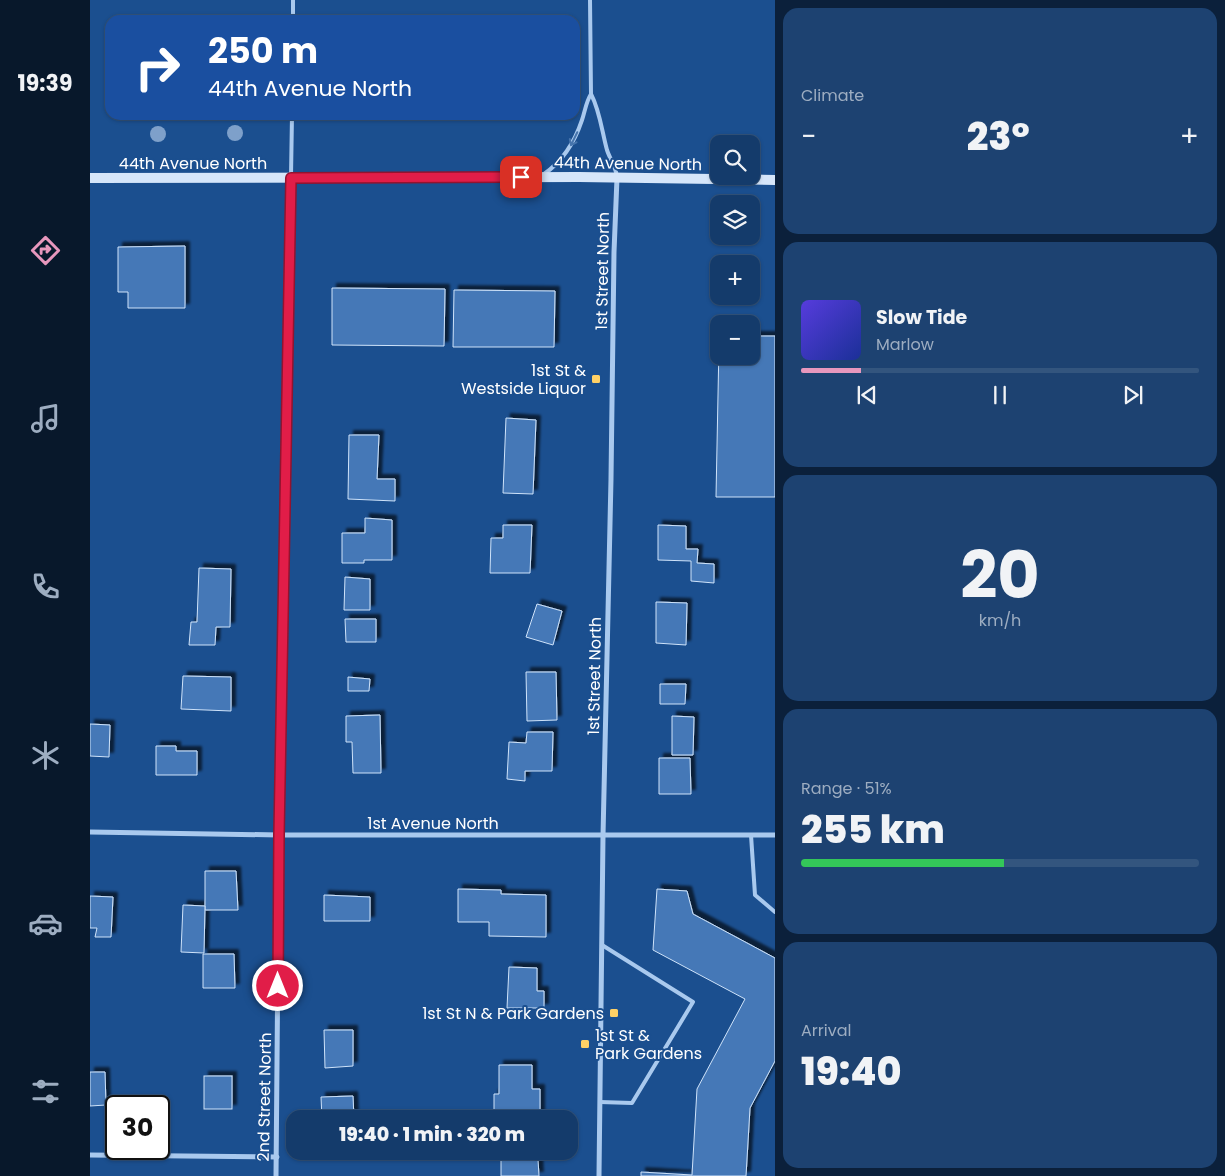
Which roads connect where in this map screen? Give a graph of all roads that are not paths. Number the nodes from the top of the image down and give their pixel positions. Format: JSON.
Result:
{"nodes":[{"id":1,"x":293,"y":0,"type":"edge"},
{"id":2,"x":590,"y":0,"type":"edge"},
{"id":3,"x":292,"y":15,"type":"edge"},
{"id":4,"x":591,"y":94,"type":"junction"},
{"id":5,"x":292,"y":120,"type":"edge"},
{"id":6,"x":540,"y":177,"type":"junction"},
{"id":7,"x":617,"y":177,"type":"junction"},
{"id":8,"x":90,"y":178,"type":"edge"},
{"id":9,"x":291,"y":178,"type":"junction"},
{"id":10,"x":775,"y":180,"type":"edge"},
{"id":11,"x":90,"y":832,"type":"edge"},
{"id":12,"x":279,"y":835,"type":"junction"},
{"id":13,"x":751,"y":835,"type":"junction"},
{"id":14,"x":775,"y":835,"type":"edge"},
{"id":15,"x":603,"y":836,"type":"junction"},
{"id":16,"x":775,"y":912,"type":"edge"},
{"id":17,"x":602,"y":945,"type":"junction"},
{"id":18,"x":600,"y":1102,"type":"junction"},
{"id":19,"x":90,"y":1155,"type":"edge"},
{"id":20,"x":276,"y":1157,"type":"junction"},
{"id":21,"x":276,"y":1176,"type":"edge"},
{"id":22,"x":600,"y":1176,"type":"edge"}],
"edges":[{"from":1,"to":3,"type":"lane"},
{"from":2,"to":4,"type":"lane"},
{"from":4,"to":6,"type":"lane","one_way":true},
{"from":4,"to":7,"type":"lane"},
{"from":5,"to":9,"type":"lane"},
{"from":6,"to":7,"type":"main road","name":"44th Avenue North"},
{"from":6,"to":9,"type":"main road","name":"44th Avenue North"},
{"from":7,"to":10,"type":"main road","name":"44th Avenue North"},
{"from":7,"to":15,"type":"street","name":"1st Street North"},
{"from":8,"to":9,"type":"main road","name":"44th Avenue North"},
{"from":9,"to":12,"type":"street","name":"2nd Street North"},
{"from":11,"to":12,"type":"street","name":"1st Avenue North"},
{"from":12,"to":15,"type":"street","name":"1st Avenue North"},
{"from":12,"to":20,"type":"street","name":"2nd Street North"},
{"from":13,"to":14,"type":"street","name":"1st Avenue North"},
{"from":13,"to":15,"type":"street","name":"1st Avenue North"},
{"from":13,"to":16,"type":"lane"},
{"from":15,"to":17,"type":"street","name":"1st Street North"},
{"from":17,"to":18,"type":"street","name":"1st Street North"},
{"from":17,"to":18,"type":"lane"},
{"from":18,"to":22,"type":"street","name":"1st Street North"},
{"from":19,"to":20,"type":"street"},
{"from":20,"to":21,"type":"street","name":"2nd Street North"}]}
